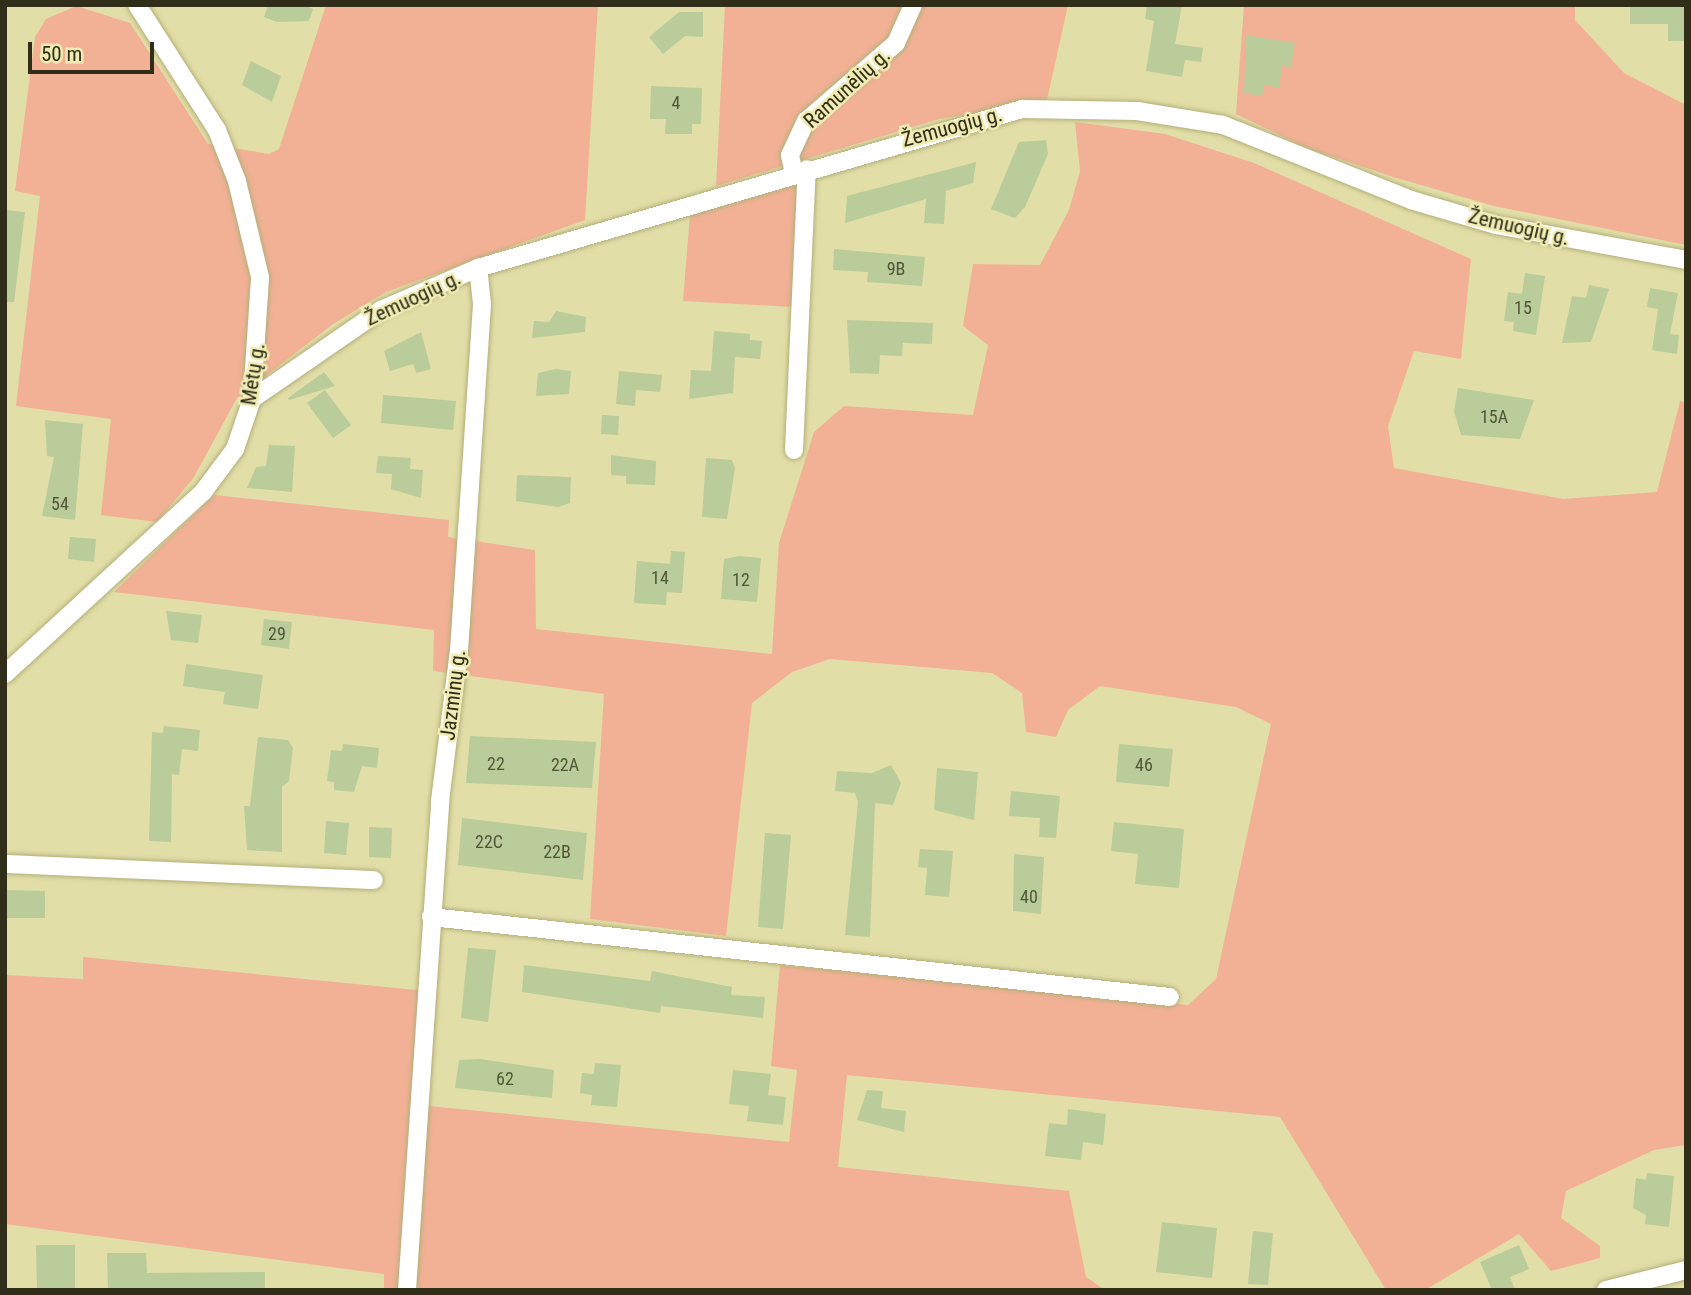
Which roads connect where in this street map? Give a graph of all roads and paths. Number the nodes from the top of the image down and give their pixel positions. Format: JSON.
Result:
{"nodes":[{"id":1,"x":137,"y":5,"type":"edge"},
{"id":2,"x":914,"y":5,"type":"edge"},
{"id":3,"x":800,"y":171,"type":"junction"},
{"id":4,"x":1686,"y":260,"type":"edge"},
{"id":5,"x":478,"y":268,"type":"junction"},
{"id":6,"x":251,"y":399,"type":"junction"},
{"id":7,"x":794,"y":450,"type":"dead end"},
{"id":8,"x":5,"y":674,"type":"edge"},
{"id":9,"x":5,"y":864,"type":"edge"},
{"id":10,"x":374,"y":880,"type":"dead end"},
{"id":11,"x":431,"y":917,"type":"junction"},
{"id":12,"x":1170,"y":997,"type":"dead end"},
{"id":13,"x":1686,"y":1270,"type":"edge"},
{"id":14,"x":407,"y":1290,"type":"edge"},
{"id":15,"x":1606,"y":1290,"type":"edge"}],
"edges":[{"from":1,"to":6,"type":"street","name":"Mėtų g."},
{"from":2,"to":3,"type":"street","name":"Ramunėlių g."},
{"from":3,"to":4,"type":"street","name":"Žemuogių g."},
{"from":3,"to":5,"type":"street","name":"Žemuogių g."},
{"from":3,"to":7,"type":"street","name":"Ramunėlių g."},
{"from":5,"to":6,"type":"street","name":"Žemuogių g."},
{"from":5,"to":11,"type":"street","name":"Jazminų g."},
{"from":6,"to":8,"type":"street","name":"Mėtų g."},
{"from":9,"to":10,"type":"street"},
{"from":11,"to":12,"type":"street"},
{"from":11,"to":14,"type":"street","name":"Jazminų g."},
{"from":13,"to":15,"type":"street"}]}
